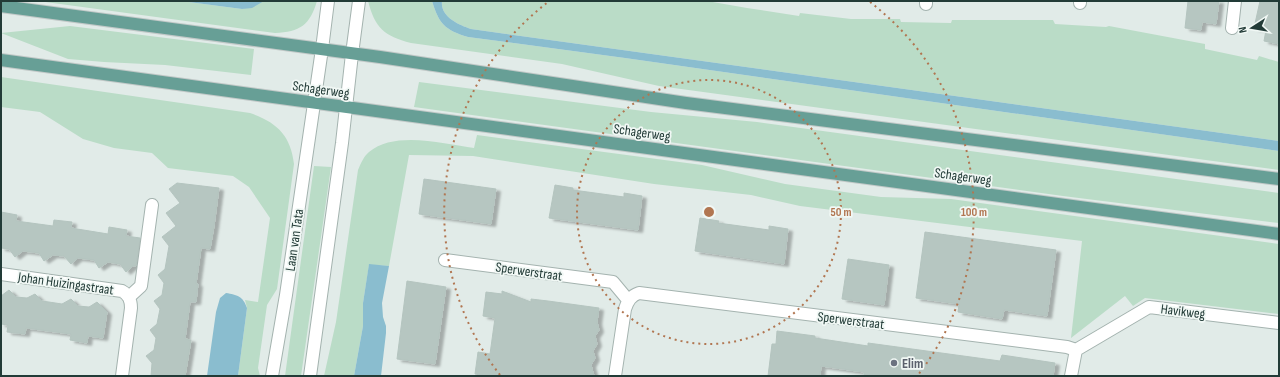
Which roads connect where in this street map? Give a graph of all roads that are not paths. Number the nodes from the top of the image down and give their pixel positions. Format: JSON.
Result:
{"nodes":[{"id":1,"x":328,"y":1,"type":"edge"},
{"id":2,"x":359,"y":1,"type":"edge"},
{"id":3,"x":1235,"y":1,"type":"edge"},
{"id":4,"x":1,"y":6,"type":"edge"},
{"id":5,"x":1232,"y":28,"type":"dead end"},
{"id":6,"x":322,"y":49,"type":"junction"},
{"id":7,"x":352,"y":54,"type":"junction"},
{"id":8,"x":1,"y":60,"type":"edge"},
{"id":9,"x":314,"y":103,"type":"junction"},
{"id":10,"x":346,"y":107,"type":"junction"},
{"id":11,"x":1279,"y":179,"type":"edge"},
{"id":12,"x":152,"y":205,"type":"dead end"},
{"id":13,"x":1279,"y":234,"type":"edge"},
{"id":14,"x":445,"y":260,"type":"dead end"},
{"id":15,"x":1,"y":274,"type":"edge"},
{"id":16,"x":129,"y":297,"type":"junction"},
{"id":17,"x":628,"y":300,"type":"junction"},
{"id":18,"x":1279,"y":324,"type":"edge"},
{"id":19,"x":1076,"y":350,"type":"junction"},
{"id":20,"x":122,"y":376,"type":"edge"},
{"id":21,"x":272,"y":376,"type":"edge"},
{"id":22,"x":310,"y":376,"type":"edge"},
{"id":23,"x":615,"y":376,"type":"edge"},
{"id":24,"x":1071,"y":376,"type":"edge"}],
"edges":[{"from":1,"to":6,"type":"street","name":"Laan van Tata"},
{"from":2,"to":7,"type":"street"},
{"from":3,"to":5,"type":"street"},
{"from":4,"to":6,"type":"main road"},
{"from":6,"to":7,"type":"main road"},
{"from":6,"to":9,"type":"street","name":"Laan van Tata"},
{"from":7,"to":10,"type":"street"},
{"from":7,"to":11,"type":"main road"},
{"from":8,"to":9,"type":"main road","name":"Schagerweg"},
{"from":9,"to":10,"type":"main road","name":"Schagerweg"},
{"from":9,"to":21,"type":"street","name":"Laan van Tata"},
{"from":10,"to":13,"type":"main road","name":"Schagerweg"},
{"from":10,"to":22,"type":"street"},
{"from":12,"to":16,"type":"street","name":"Johan Huizingastraat"},
{"from":14,"to":17,"type":"street","name":"Sperwerstraat"},
{"from":15,"to":16,"type":"street","name":"Johan Huizingastraat"},
{"from":16,"to":20,"type":"street","name":"Johan Huizingastraat"},
{"from":17,"to":19,"type":"street","name":"Sperwerstraat"},
{"from":17,"to":23,"type":"street"},
{"from":18,"to":19,"type":"street","name":"Havikweg"},
{"from":19,"to":24,"type":"street"}]}
